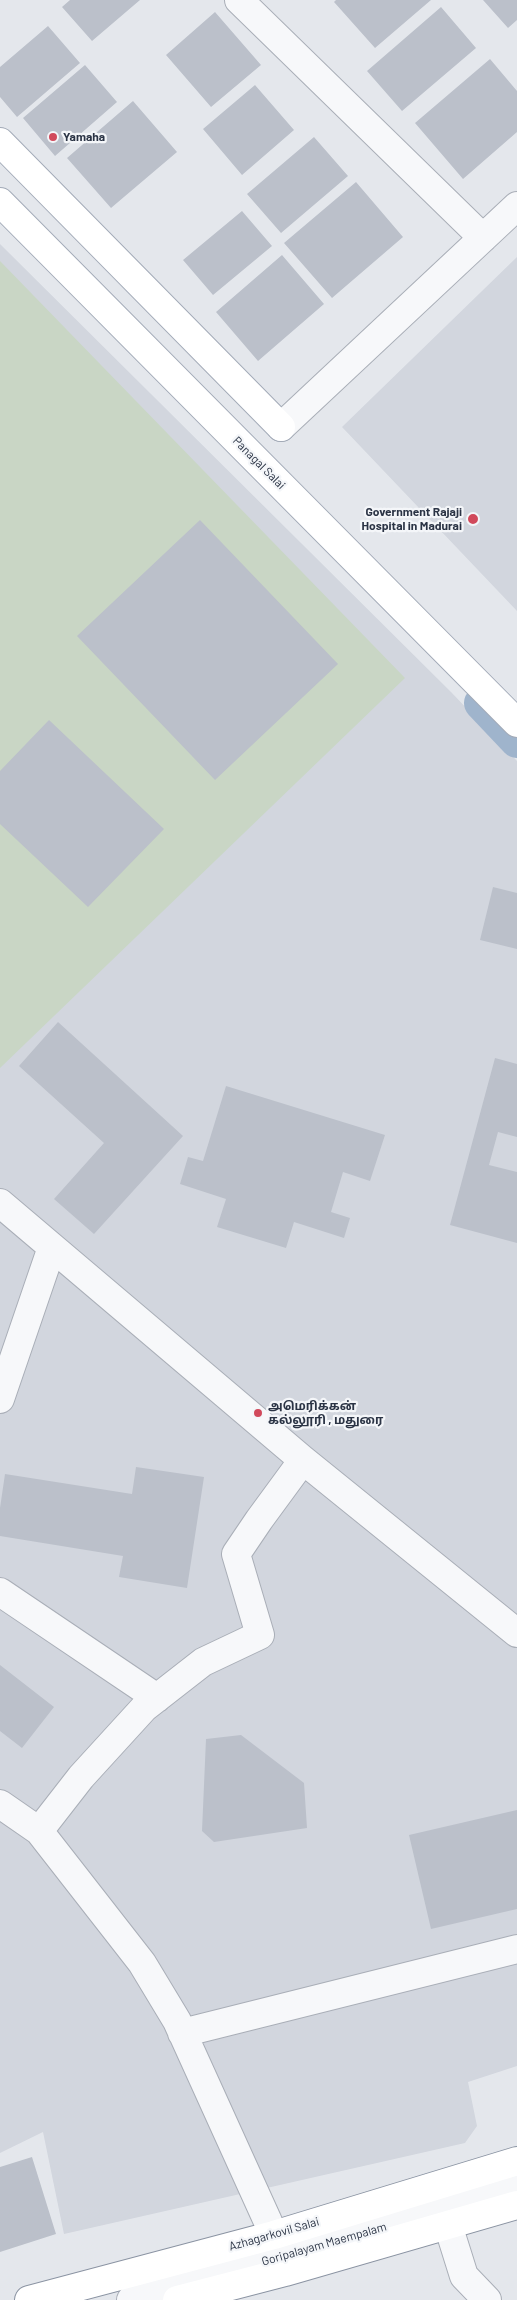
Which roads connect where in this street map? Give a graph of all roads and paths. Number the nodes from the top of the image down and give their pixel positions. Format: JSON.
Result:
{"nodes":[{"id":1,"x":239,"y":0,"type":"edge"},
{"id":2,"x":0,"y":142,"type":"edge"},
{"id":3,"x":0,"y":202,"type":"edge"},
{"id":4,"x":517,"y":206,"type":"edge"},
{"id":5,"x":483,"y":238,"type":"junction"},
{"id":6,"x":281,"y":427,"type":"joint"},
{"id":7,"x":517,"y":723,"type":"edge"},
{"id":8,"x":0,"y":1203,"type":"edge"},
{"id":9,"x":52,"y":1247,"type":"junction"},
{"id":10,"x":0,"y":1399,"type":"edge"},
{"id":11,"x":303,"y":1460,"type":"junction"},
{"id":12,"x":0,"y":1592,"type":"edge"},
{"id":13,"x":517,"y":1633,"type":"edge"},
{"id":14,"x":157,"y":1698,"type":"junction"},
{"id":15,"x":0,"y":1804,"type":"edge"},
{"id":16,"x":39,"y":1831,"type":"junction"},
{"id":17,"x":517,"y":1949,"type":"edge"},
{"id":18,"x":182,"y":2033,"type":"junction"},
{"id":19,"x":517,"y":2161,"type":"edge"},
{"id":20,"x":517,"y":2188,"type":"edge"},
{"id":21,"x":517,"y":2205,"type":"edge"},
{"id":22,"x":448,"y":2225,"type":"junction"},
{"id":23,"x":274,"y":2235,"type":"junction"},
{"id":24,"x":30,"y":2300,"type":"edge"},
{"id":25,"x":131,"y":2300,"type":"edge"},
{"id":26,"x":177,"y":2300,"type":"edge"},
{"id":27,"x":487,"y":2300,"type":"edge"}],
"edges":[{"from":1,"to":5,"type":"street"},
{"from":2,"to":6,"type":"main road"},
{"from":3,"to":7,"type":"main road","name":"Panagal Salai"},
{"from":4,"to":5,"type":"street"},
{"from":5,"to":6,"type":"street"},
{"from":8,"to":9,"type":"street"},
{"from":9,"to":10,"type":"street"},
{"from":9,"to":11,"type":"street"},
{"from":11,"to":13,"type":"street"},
{"from":11,"to":14,"type":"street"},
{"from":12,"to":14,"type":"street"},
{"from":14,"to":16,"type":"street"},
{"from":15,"to":16,"type":"street"},
{"from":16,"to":18,"type":"street"},
{"from":17,"to":18,"type":"street"},
{"from":18,"to":23,"type":"street"},
{"from":19,"to":23,"type":"main road","name":"Azhagarkovil Salai"},
{"from":20,"to":25,"type":"street","name":"Goripalayam Maempalam"},
{"from":21,"to":22,"type":"main road"},
{"from":22,"to":26,"type":"main road"},
{"from":22,"to":27,"type":"street"},
{"from":23,"to":24,"type":"main road","name":"Azhagarkovil Salai"}]}
